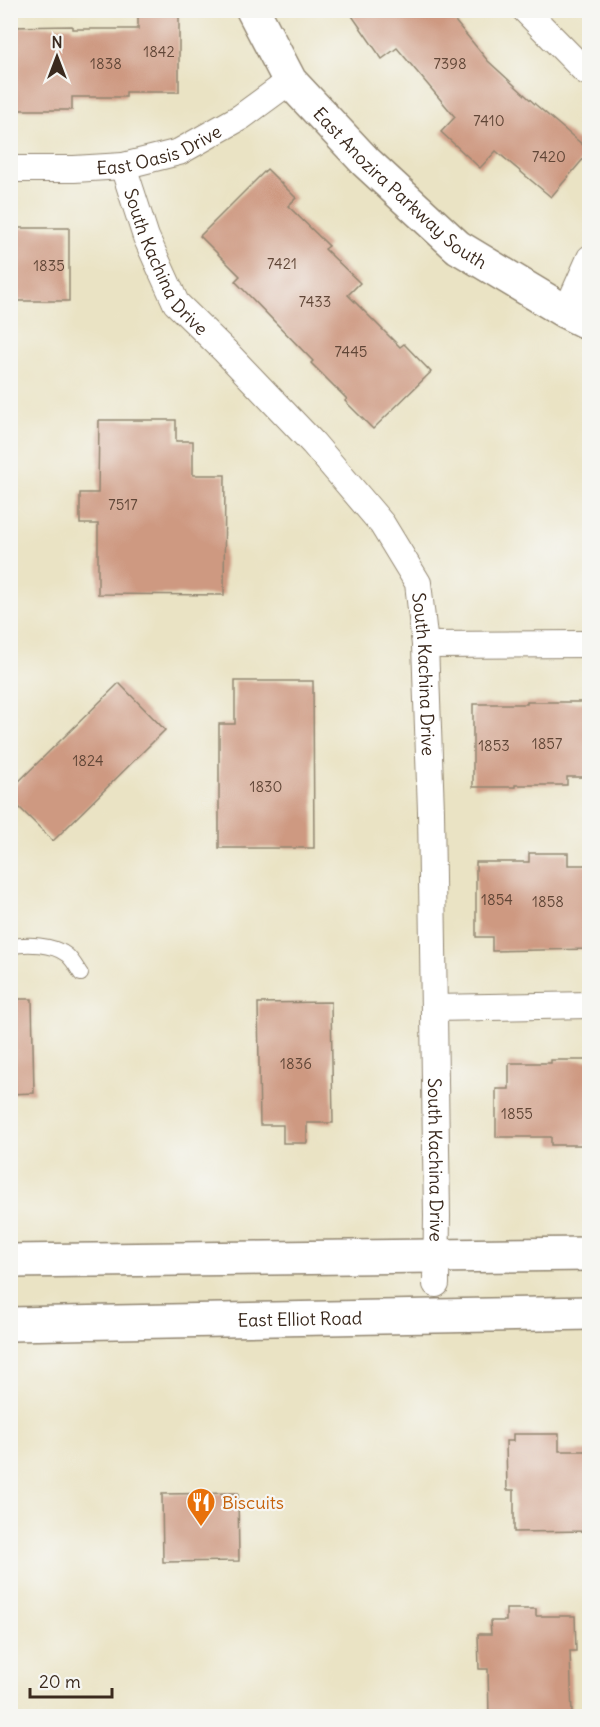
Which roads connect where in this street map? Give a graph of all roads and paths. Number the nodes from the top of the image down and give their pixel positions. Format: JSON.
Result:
{"nodes":[{"id":1,"x":253,"y":10,"type":"edge"},
{"id":2,"x":525,"y":10,"type":"edge"},
{"id":3,"x":590,"y":73,"type":"edge"},
{"id":4,"x":290,"y":81,"type":"junction"},
{"id":5,"x":123,"y":166,"type":"junction"},
{"id":6,"x":10,"y":169,"type":"edge"},
{"id":7,"x":590,"y":258,"type":"edge"},
{"id":8,"x":578,"y":318,"type":"edge"},
{"id":9,"x":590,"y":644,"type":"edge"},
{"id":10,"x":425,"y":645,"type":"junction"},
{"id":11,"x":10,"y":947,"type":"edge"},
{"id":12,"x":81,"y":974,"type":"dead end"},
{"id":13,"x":590,"y":1005,"type":"edge"},
{"id":14,"x":434,"y":1008,"type":"junction"},
{"id":15,"x":590,"y":1254,"type":"edge"},
{"id":16,"x":10,"y":1261,"type":"edge"},
{"id":17,"x":437,"y":1270,"type":"junction"},
{"id":18,"x":590,"y":1313,"type":"edge"},
{"id":19,"x":10,"y":1324,"type":"edge"}],
"edges":[{"from":1,"to":4,"type":"main road","name":"East Anozira Parkway South"},
{"from":2,"to":3,"type":"street"},
{"from":4,"to":5,"type":"street","name":"East Oasis Drive"},
{"from":4,"to":8,"type":"main road","name":"East Anozira Parkway South"},
{"from":5,"to":6,"type":"street","name":"East Oasis Drive"},
{"from":5,"to":10,"type":"street","name":"South Kachina Drive"},
{"from":7,"to":8,"type":"street"},
{"from":9,"to":10,"type":"street"},
{"from":10,"to":14,"type":"street","name":"South Kachina Drive"},
{"from":11,"to":12,"type":"lane"},
{"from":13,"to":14,"type":"street"},
{"from":14,"to":17,"type":"street","name":"South Kachina Drive"},
{"from":15,"to":17,"type":"main road"},
{"from":16,"to":17,"type":"main road"},
{"from":18,"to":19,"type":"main road","name":"East Elliot Road"}]}
